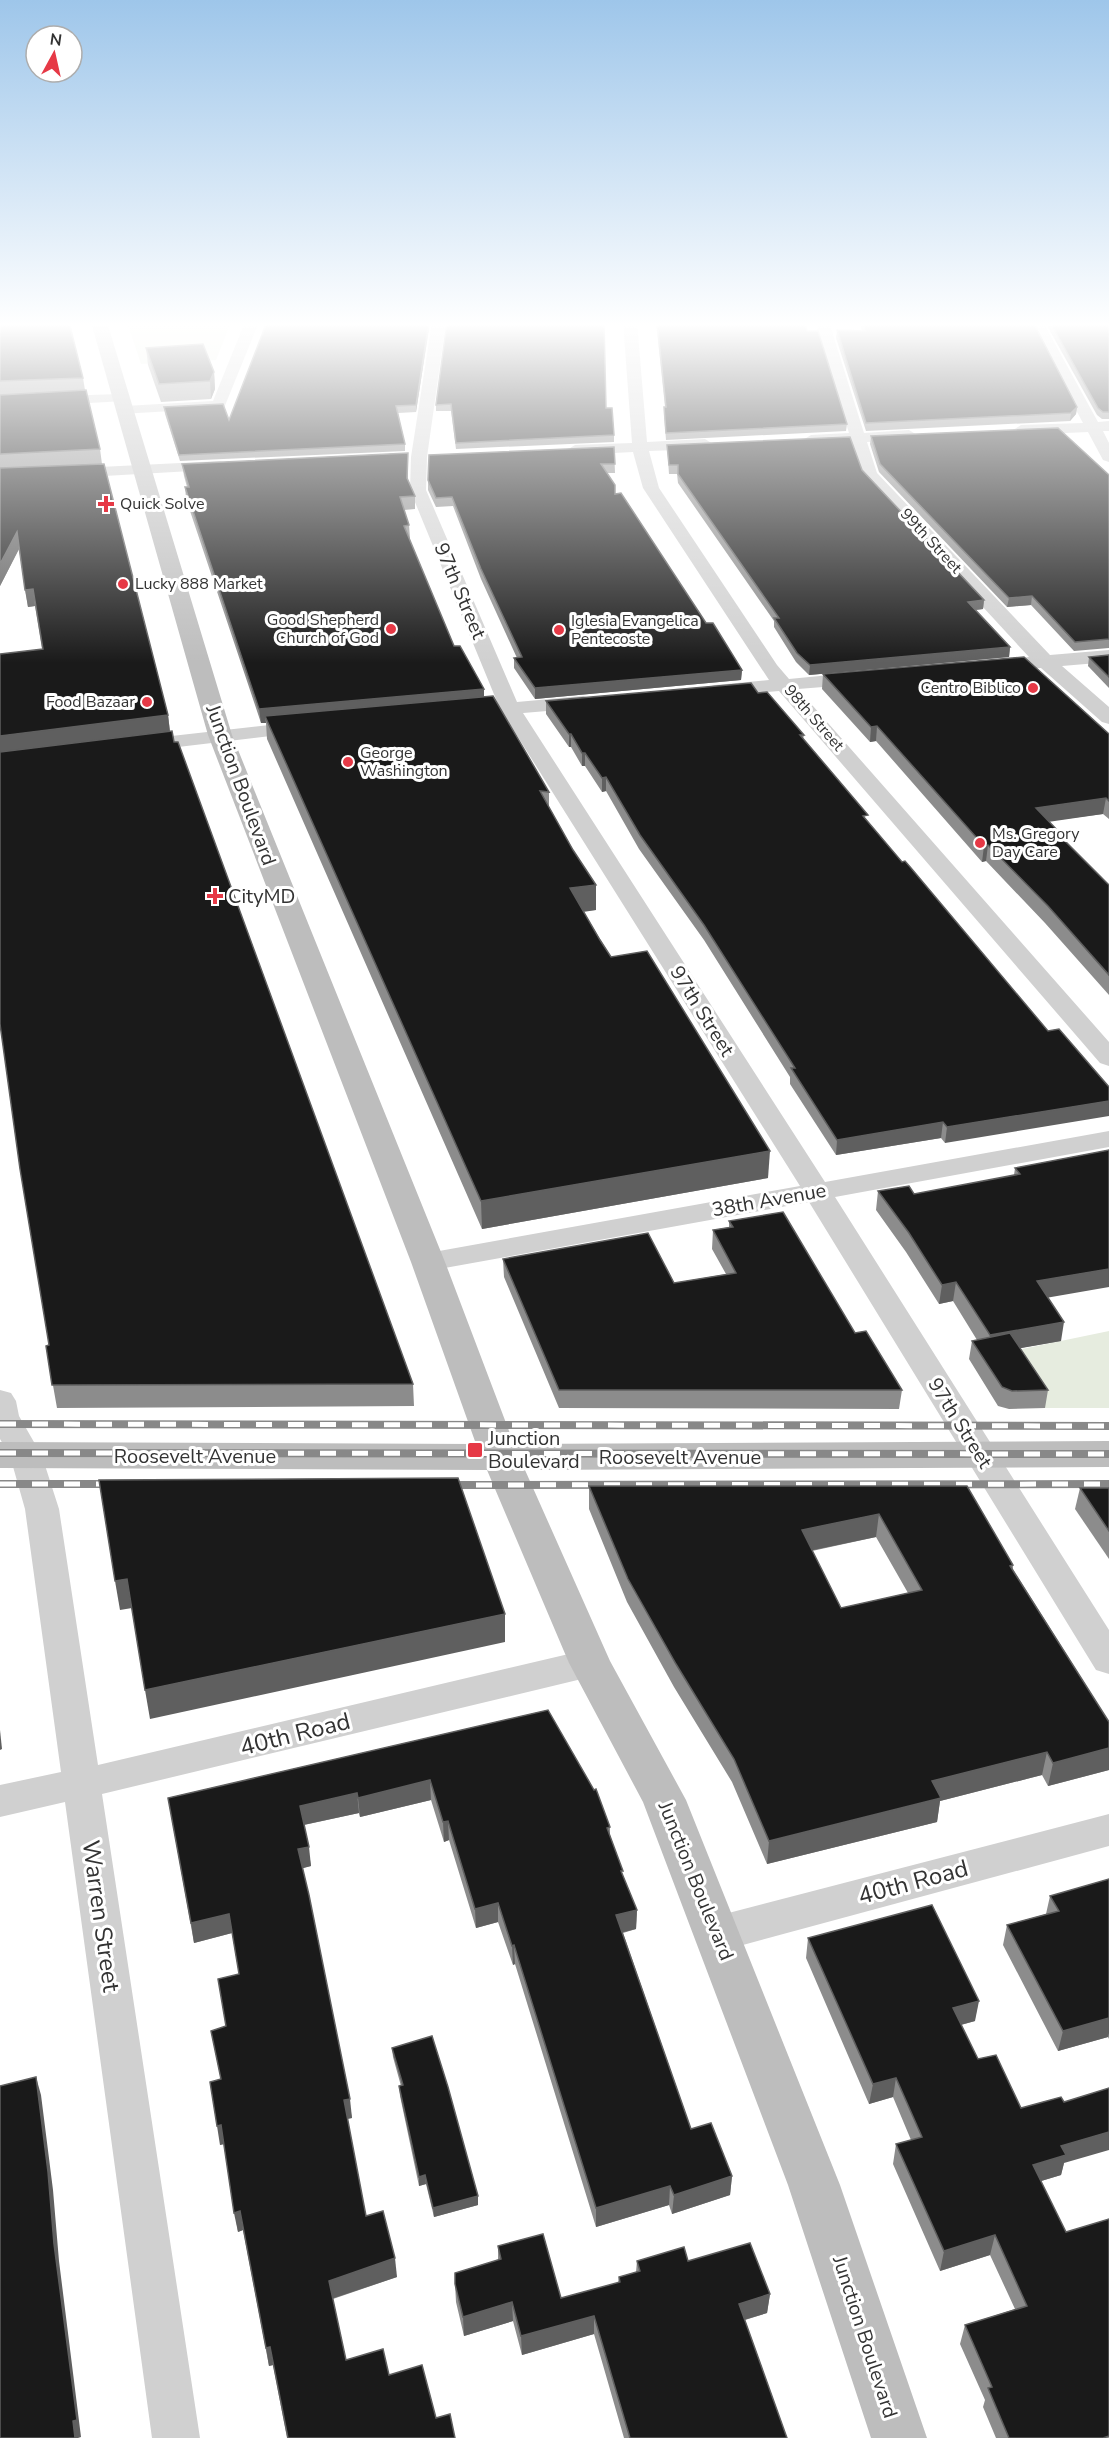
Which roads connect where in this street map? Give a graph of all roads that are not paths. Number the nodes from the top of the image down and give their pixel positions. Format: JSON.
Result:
{"nodes":[{"id":1,"x":131,"y":436,"type":"edge"},
{"id":2,"x":422,"y":436,"type":"edge"},
{"id":3,"x":639,"y":436,"type":"edge"},
{"id":4,"x":896,"y":436,"type":"edge"},
{"id":5,"x":1104,"y":436,"type":"edge"},
{"id":6,"x":857,"y":437,"type":"junction"},
{"id":7,"x":795,"y":440,"type":"edge"},
{"id":8,"x":716,"y":444,"type":"edge"},
{"id":9,"x":640,"y":447,"type":"junction"},
{"id":10,"x":556,"y":451,"type":"edge"},
{"id":11,"x":1109,"y":457,"type":"edge"},
{"id":12,"x":240,"y":465,"type":"edge"},
{"id":13,"x":140,"y":470,"type":"junction"},
{"id":14,"x":0,"y":477,"type":"edge"},
{"id":15,"x":1109,"y":656,"type":"edge"},
{"id":16,"x":1046,"y":661,"type":"junction"},
{"id":17,"x":976,"y":667,"type":"edge"},
{"id":18,"x":880,"y":676,"type":"edge"},
{"id":19,"x":785,"y":685,"type":"junction"},
{"id":20,"x":690,"y":693,"type":"edge"},
{"id":21,"x":608,"y":700,"type":"edge"},
{"id":22,"x":510,"y":708,"type":"junction"},
{"id":23,"x":478,"y":711,"type":"edge"},
{"id":24,"x":1109,"y":718,"type":"edge"},
{"id":25,"x":327,"y":725,"type":"edge"},
{"id":26,"x":220,"y":735,"type":"junction"},
{"id":27,"x":115,"y":749,"type":"edge"},
{"id":28,"x":1109,"y":1058,"type":"edge"},
{"id":29,"x":1109,"y":1139,"type":"edge"},
{"id":30,"x":817,"y":1192,"type":"junction"},
{"id":31,"x":428,"y":1262,"type":"junction"},
{"id":32,"x":0,"y":1401,"type":"edge"},
{"id":33,"x":1109,"y":1454,"type":"edge"},
{"id":34,"x":13,"y":1456,"type":"edge"},
{"id":35,"x":981,"y":1456,"type":"junction"},
{"id":36,"x":500,"y":1457,"type":"junction"},
{"id":37,"x":1109,"y":1660,"type":"edge"},
{"id":38,"x":590,"y":1663,"type":"junction"},
{"id":39,"x":82,"y":1783,"type":"junction"},
{"id":40,"x":0,"y":1802,"type":"edge"},
{"id":41,"x":1109,"y":1830,"type":"edge"},
{"id":42,"x":717,"y":1934,"type":"junction"},
{"id":43,"x":176,"y":2438,"type":"edge"},
{"id":44,"x":899,"y":2438,"type":"edge"}],
"edges":[{"from":1,"to":13,"type":"main road","name":"Junction Boulevard"},
{"from":2,"to":22,"type":"street","name":"97th Street"},
{"from":3,"to":9,"type":"street","name":"98th Street"},
{"from":4,"to":6,"type":"street"},
{"from":5,"to":11,"type":"street"},
{"from":6,"to":7,"type":"street"},
{"from":6,"to":16,"type":"street","name":"99th Street"},
{"from":8,"to":9,"type":"street"},
{"from":9,"to":10,"type":"street"},
{"from":9,"to":19,"type":"street","name":"98th Street"},
{"from":12,"to":13,"type":"street"},
{"from":13,"to":14,"type":"street"},
{"from":13,"to":26,"type":"main road","name":"Junction Boulevard"},
{"from":15,"to":16,"type":"street"},
{"from":16,"to":17,"type":"street"},
{"from":16,"to":24,"type":"street","name":"99th Street"},
{"from":18,"to":19,"type":"street"},
{"from":19,"to":20,"type":"street"},
{"from":19,"to":28,"type":"street","name":"98th Street"},
{"from":21,"to":22,"type":"street"},
{"from":22,"to":23,"type":"street"},
{"from":22,"to":30,"type":"street","name":"97th Street"},
{"from":25,"to":26,"type":"street"},
{"from":26,"to":27,"type":"street"},
{"from":26,"to":31,"type":"main road","name":"Junction Boulevard"},
{"from":29,"to":30,"type":"street","name":"38th Avenue"},
{"from":30,"to":31,"type":"street","name":"38th Avenue"},
{"from":30,"to":35,"type":"street","name":"97th Street"},
{"from":31,"to":36,"type":"main road","name":"Junction Boulevard"},
{"from":32,"to":34,"type":"street","name":"Warren Street"},
{"from":33,"to":35,"type":"main road","name":"Roosevelt Avenue"},
{"from":34,"to":36,"type":"main road","name":"Roosevelt Avenue"},
{"from":34,"to":39,"type":"street","name":"Warren Street"},
{"from":35,"to":36,"type":"main road","name":"Roosevelt Avenue"},
{"from":35,"to":37,"type":"street","name":"97th Street"},
{"from":36,"to":38,"type":"main road","name":"Junction Boulevard"},
{"from":38,"to":39,"type":"street","name":"40th Road"},
{"from":38,"to":42,"type":"main road","name":"Junction Boulevard"},
{"from":39,"to":40,"type":"street","name":"40th Road"},
{"from":39,"to":43,"type":"street","name":"Warren Street"},
{"from":41,"to":42,"type":"street","name":"40th Road"},
{"from":42,"to":44,"type":"main road","name":"Junction Boulevard"}]}
